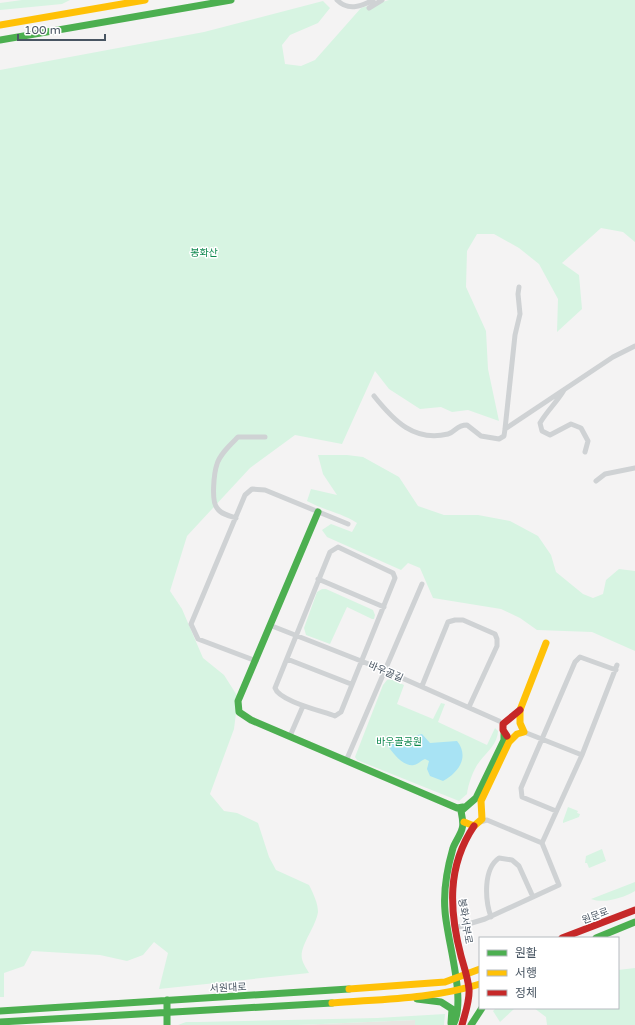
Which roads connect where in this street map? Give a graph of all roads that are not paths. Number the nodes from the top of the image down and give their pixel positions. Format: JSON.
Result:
{"nodes":[{"id":1,"x":145,"y":0,"type":"edge"},
{"id":2,"x":231,"y":0,"type":"edge"},
{"id":3,"x":337,"y":0,"type":"edge"},
{"id":4,"x":373,"y":0,"type":"edge"},
{"id":5,"x":382,"y":0,"type":"edge"},
{"id":6,"x":369,"y":8,"type":"dead end"},
{"id":7,"x":0,"y":26,"type":"edge"},
{"id":8,"x":0,"y":40,"type":"edge"},
{"id":9,"x":519,"y":287,"type":"dead end"},
{"id":10,"x":635,"y":346,"type":"edge"},
{"id":11,"x":565,"y":389,"type":"junction"},
{"id":12,"x":374,"y":396,"type":"dead end"},
{"id":13,"x":505,"y":429,"type":"junction"},
{"id":14,"x":265,"y":437,"type":"dead end"},
{"id":15,"x":585,"y":452,"type":"dead end"},
{"id":16,"x":635,"y":468,"type":"edge"},
{"id":17,"x":596,"y":481,"type":"dead end"},
{"id":18,"x":318,"y":512,"type":"junction"},
{"id":19,"x":236,"y":518,"type":"junction"},
{"id":20,"x":348,"y":524,"type":"dead end"},
{"id":21,"x":318,"y":579,"type":"junction"},
{"id":22,"x":422,"y":584,"type":"dead end"},
{"id":23,"x":384,"y":607,"type":"junction"},
{"id":24,"x":272,"y":626,"type":"junction"},
{"id":25,"x":296,"y":636,"type":"junction"},
{"id":26,"x":546,"y":643,"type":"dead end"},
{"id":27,"x":287,"y":659,"type":"junction"},
{"id":28,"x":360,"y":660,"type":"junction"},
{"id":29,"x":256,"y":661,"type":"junction"},
{"id":30,"x":384,"y":670,"type":"junction"},
{"id":31,"x":351,"y":684,"type":"junction"},
{"id":32,"x":422,"y":686,"type":"junction"},
{"id":33,"x":303,"y":706,"type":"junction"},
{"id":34,"x":469,"y":707,"type":"junction"},
{"id":35,"x":520,"y":710,"type":"junction"},
{"id":36,"x":508,"y":719,"type":"junction"},
{"id":37,"x":502,"y":727,"type":"junction"},
{"id":38,"x":519,"y":730,"type":"junction"},
{"id":39,"x":290,"y":736,"type":"junction"},
{"id":40,"x":544,"y":739,"type":"junction"},
{"id":41,"x":582,"y":755,"type":"junction"},
{"id":42,"x":346,"y":761,"type":"junction"},
{"id":43,"x":482,"y":810,"type":"junction"},
{"id":44,"x":463,"y":811,"type":"junction"},
{"id":45,"x":556,"y":811,"type":"junction"},
{"id":46,"x":480,"y":823,"type":"junction"},
{"id":47,"x":542,"y":843,"type":"junction"},
{"id":48,"x":533,"y":896,"type":"junction"},
{"id":49,"x":635,"y":910,"type":"edge"},
{"id":50,"x":491,"y":916,"type":"junction"},
{"id":51,"x":635,"y":922,"type":"edge"},
{"id":52,"x":456,"y":928,"type":"junction"},
{"id":53,"x":565,"y":937,"type":"edge"},
{"id":54,"x":598,"y":937,"type":"edge"},
{"id":55,"x":479,"y":969,"type":"edge"},
{"id":56,"x":465,"y":975,"type":"junction"},
{"id":57,"x":456,"y":979,"type":"junction"},
{"id":58,"x":479,"y":984,"type":"edge"},
{"id":59,"x":469,"y":988,"type":"junction"},
{"id":60,"x":458,"y":992,"type":"junction"},
{"id":61,"x":403,"y":997,"type":"junction"},
{"id":62,"x":167,"y":1000,"type":"junction"},
{"id":63,"x":481,"y":1009,"type":"edge"},
{"id":64,"x":0,"y":1011,"type":"edge"},
{"id":65,"x":10,"y":1011,"type":"junction"},
{"id":66,"x":167,"y":1014,"type":"junction"},
{"id":67,"x":0,"y":1022,"type":"edge"},
{"id":68,"x":10,"y":1023,"type":"edge"},
{"id":69,"x":167,"y":1025,"type":"edge"},
{"id":70,"x":452,"y":1025,"type":"edge"},
{"id":71,"x":462,"y":1025,"type":"edge"},
{"id":72,"x":471,"y":1025,"type":"edge"}],
"edges":[{"from":1,"to":7,"type":"street"},
{"from":2,"to":8,"type":"street"},
{"from":3,"to":4,"type":"street"},
{"from":5,"to":6,"type":"street"},
{"from":9,"to":13,"type":"street"},
{"from":10,"to":11,"type":"street"},
{"from":11,"to":13,"type":"street"},
{"from":11,"to":15,"type":"street"},
{"from":12,"to":13,"type":"street"},
{"from":14,"to":19,"type":"street"},
{"from":16,"to":17,"type":"street"},
{"from":18,"to":19,"type":"street"},
{"from":18,"to":20,"type":"street"},
{"from":18,"to":24,"type":"street"},
{"from":19,"to":29,"type":"street"},
{"from":21,"to":23,"type":"street"},
{"from":21,"to":23,"type":"street"},
{"from":21,"to":25,"type":"street"},
{"from":22,"to":30,"type":"street"},
{"from":23,"to":28,"type":"street"},
{"from":24,"to":25,"type":"street","name":"바우골길"},
{"from":24,"to":29,"type":"street"},
{"from":25,"to":27,"type":"street"},
{"from":25,"to":28,"type":"street","name":"바우골길"},
{"from":26,"to":35,"type":"street"},
{"from":27,"to":31,"type":"street"},
{"from":27,"to":33,"type":"street"},
{"from":28,"to":30,"type":"street","name":"바우골길"},
{"from":28,"to":31,"type":"street"},
{"from":29,"to":39,"type":"street"},
{"from":30,"to":32,"type":"street","name":"바우골길"},
{"from":30,"to":42,"type":"street"},
{"from":31,"to":33,"type":"street"},
{"from":32,"to":34,"type":"street","name":"바우골길"},
{"from":32,"to":34,"type":"street"},
{"from":33,"to":39,"type":"street"},
{"from":34,"to":37,"type":"street","name":"바우골길"},
{"from":35,"to":36,"type":"street"},
{"from":35,"to":38,"type":"street"},
{"from":36,"to":37,"type":"street"},
{"from":36,"to":38,"type":"street"},
{"from":37,"to":38,"type":"street"},
{"from":37,"to":44,"type":"street"},
{"from":38,"to":40,"type":"street"},
{"from":38,"to":43,"type":"street","name":"봉화서부로"},
{"from":39,"to":42,"type":"street"},
{"from":40,"to":41,"type":"street"},
{"from":40,"to":41,"type":"street"},
{"from":40,"to":45,"type":"street"},
{"from":41,"to":45,"type":"street"},
{"from":42,"to":44,"type":"street"},
{"from":43,"to":44,"type":"street"},
{"from":43,"to":46,"type":"street","name":"봉화서부로"},
{"from":44,"to":46,"type":"street"},
{"from":44,"to":57,"type":"street","name":"봉화서부로"},
{"from":45,"to":47,"type":"street"},
{"from":46,"to":47,"type":"street"},
{"from":46,"to":52,"type":"street","name":"봉화서부로"},
{"from":47,"to":48,"type":"street"},
{"from":48,"to":50,"type":"street"},
{"from":48,"to":50,"type":"street"},
{"from":49,"to":53,"type":"street","name":"원문로"},
{"from":50,"to":52,"type":"street"},
{"from":51,"to":54,"type":"street"},
{"from":52,"to":56,"type":"street","name":"봉화서부로"},
{"from":55,"to":56,"type":"street"},
{"from":56,"to":57,"type":"street","name":"서원대로"},
{"from":56,"to":59,"type":"street","name":"봉화서부로"},
{"from":57,"to":60,"type":"street","name":"봉화서부로"},
{"from":57,"to":62,"type":"street","name":"서원대로"},
{"from":58,"to":59,"type":"street"},
{"from":59,"to":60,"type":"street"},
{"from":59,"to":71,"type":"street"},
{"from":60,"to":61,"type":"street"},
{"from":60,"to":70,"type":"street"},
{"from":61,"to":66,"type":"street"},
{"from":61,"to":70,"type":"street"},
{"from":62,"to":65,"type":"street","name":"서원대로"},
{"from":62,"to":66,"type":"street"},
{"from":63,"to":72,"type":"street"},
{"from":64,"to":65,"type":"street","name":"서원대로"},
{"from":65,"to":68,"type":"street"},
{"from":66,"to":68,"type":"street"},
{"from":66,"to":69,"type":"street"},
{"from":67,"to":68,"type":"street"}]}
